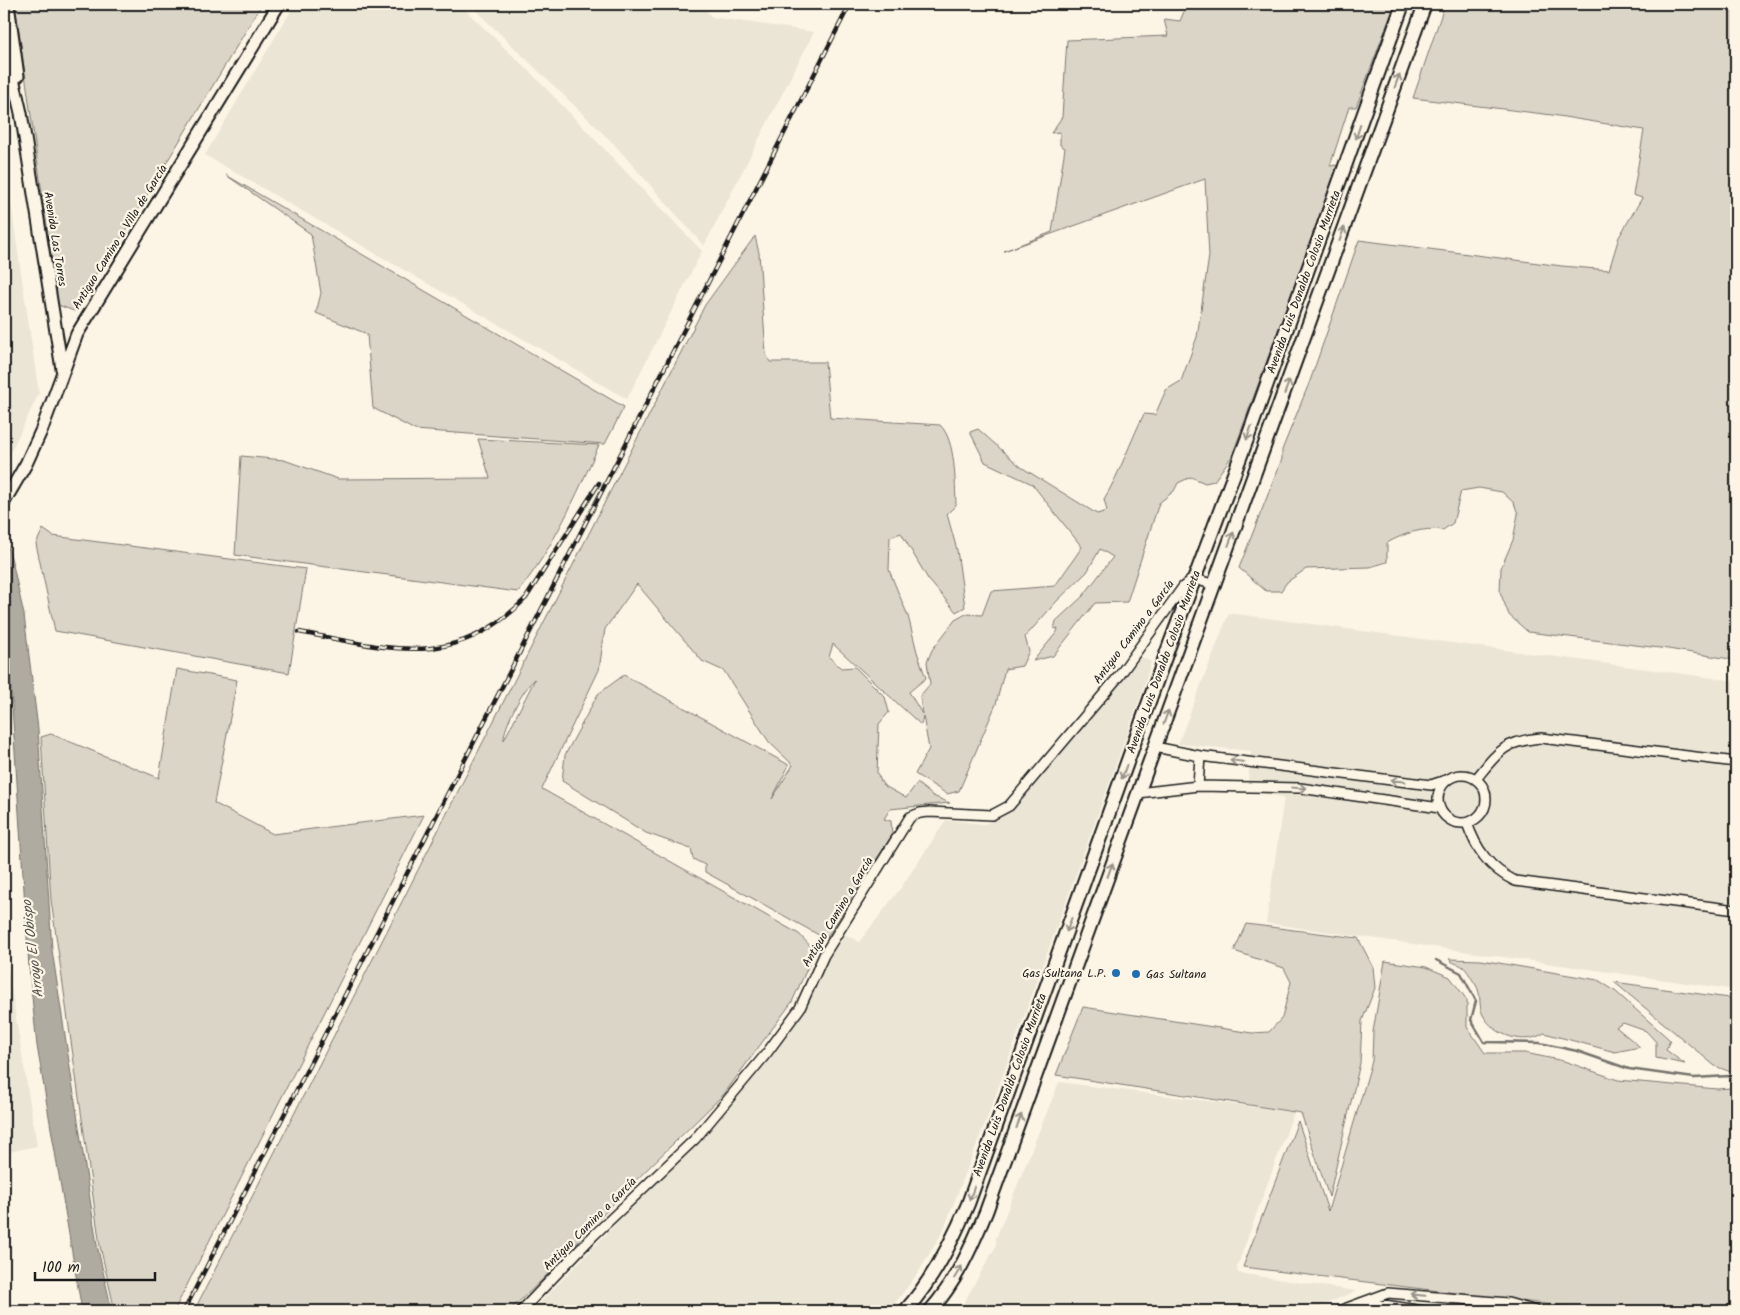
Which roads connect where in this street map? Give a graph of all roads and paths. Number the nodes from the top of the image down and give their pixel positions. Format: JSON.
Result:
{"nodes":[{"id":1,"x":8,"y":4,"type":"edge"},
{"id":2,"x":279,"y":4,"type":"edge"},
{"id":3,"x":1403,"y":4,"type":"edge"},
{"id":4,"x":1425,"y":4,"type":"edge"},
{"id":5,"x":4,"y":38,"type":"edge"},
{"id":6,"x":21,"y":113,"type":"junction"},
{"id":7,"x":62,"y":369,"type":"junction"},
{"id":8,"x":6,"y":499,"type":"edge"},
{"id":9,"x":1194,"y":578,"type":"junction"},
{"id":10,"x":1213,"y":585,"type":"junction"},
{"id":11,"x":1155,"y":747,"type":"junction"},
{"id":12,"x":1200,"y":756,"type":"junction"},
{"id":13,"x":1736,"y":762,"type":"edge"},
{"id":14,"x":1476,"y":778,"type":"junction"},
{"id":15,"x":1446,"y":780,"type":"junction"},
{"id":16,"x":1198,"y":786,"type":"junction"},
{"id":17,"x":1138,"y":793,"type":"junction"},
{"id":18,"x":1440,"y":808,"type":"junction"},
{"id":19,"x":1467,"y":822,"type":"junction"},
{"id":20,"x":1736,"y":910,"type":"edge"},
{"id":21,"x":986,"y":1154,"type":"junction"},
{"id":22,"x":1004,"y":1162,"type":"junction"},
{"id":23,"x":1361,"y":1306,"type":"edge"},
{"id":24,"x":934,"y":1309,"type":"edge"},
{"id":25,"x":521,"y":1311,"type":"edge"},
{"id":26,"x":905,"y":1311,"type":"edge"},
{"id":27,"x":1339,"y":1311,"type":"edge"},
{"id":28,"x":1424,"y":1311,"type":"edge"},
{"id":29,"x":1536,"y":1311,"type":"edge"}],
"edges":[{"from":1,"to":6,"type":"street","name":"Avenida Las Torres"},
{"from":2,"to":7,"type":"street","name":"Antiguo Camino a Villa de García"},
{"from":3,"to":9,"type":"main road","name":"Avenida Luis Donaldo Colosio Murrieta","one_way":true},
{"from":10,"to":4,"type":"main road","name":"Avenida Luis Donaldo Colosio Murrieta","one_way":true},
{"from":5,"to":6,"type":"street","name":"Avenida Las Torres"},
{"from":6,"to":7,"type":"street","name":"Avenida Las Torres"},
{"from":7,"to":8,"type":"street","name":"Antiguo Camino a Villa de García"},
{"from":9,"to":10,"type":"street"},
{"from":9,"to":21,"type":"main road","name":"Avenida Luis Donaldo Colosio Murrieta","one_way":true},
{"from":9,"to":25,"type":"street","name":"Antiguo Camino a García"},
{"from":11,"to":10,"type":"main road","name":"Avenida Luis Donaldo Colosio Murrieta","one_way":true},
{"from":11,"to":12,"type":"street"},
{"from":11,"to":17,"type":"main road","name":"Avenida Luis Donaldo Colosio Murrieta"},
{"from":15,"to":12,"type":"street","one_way":true},
{"from":12,"to":16,"type":"street"},
{"from":13,"to":14,"type":"street"},
{"from":14,"to":15,"type":"street"},
{"from":14,"to":19,"type":"street"},
{"from":15,"to":18,"type":"street"},
{"from":16,"to":17,"type":"street"},
{"from":16,"to":18,"type":"street","one_way":true},
{"from":22,"to":17,"type":"main road","name":"Avenida Luis Donaldo Colosio Murrieta","one_way":true},
{"from":18,"to":19,"type":"street"},
{"from":19,"to":20,"type":"street"},
{"from":21,"to":22,"type":"main road"},
{"from":21,"to":26,"type":"main road","name":"Avenida Luis Donaldo Colosio Murrieta","one_way":true},
{"from":24,"to":22,"type":"main road","name":"Avenida Luis Donaldo Colosio Murrieta","one_way":true},
{"from":23,"to":27,"type":"street"},
{"from":23,"to":28,"type":"street"},
{"from":29,"to":23,"type":"street","one_way":true}]}
